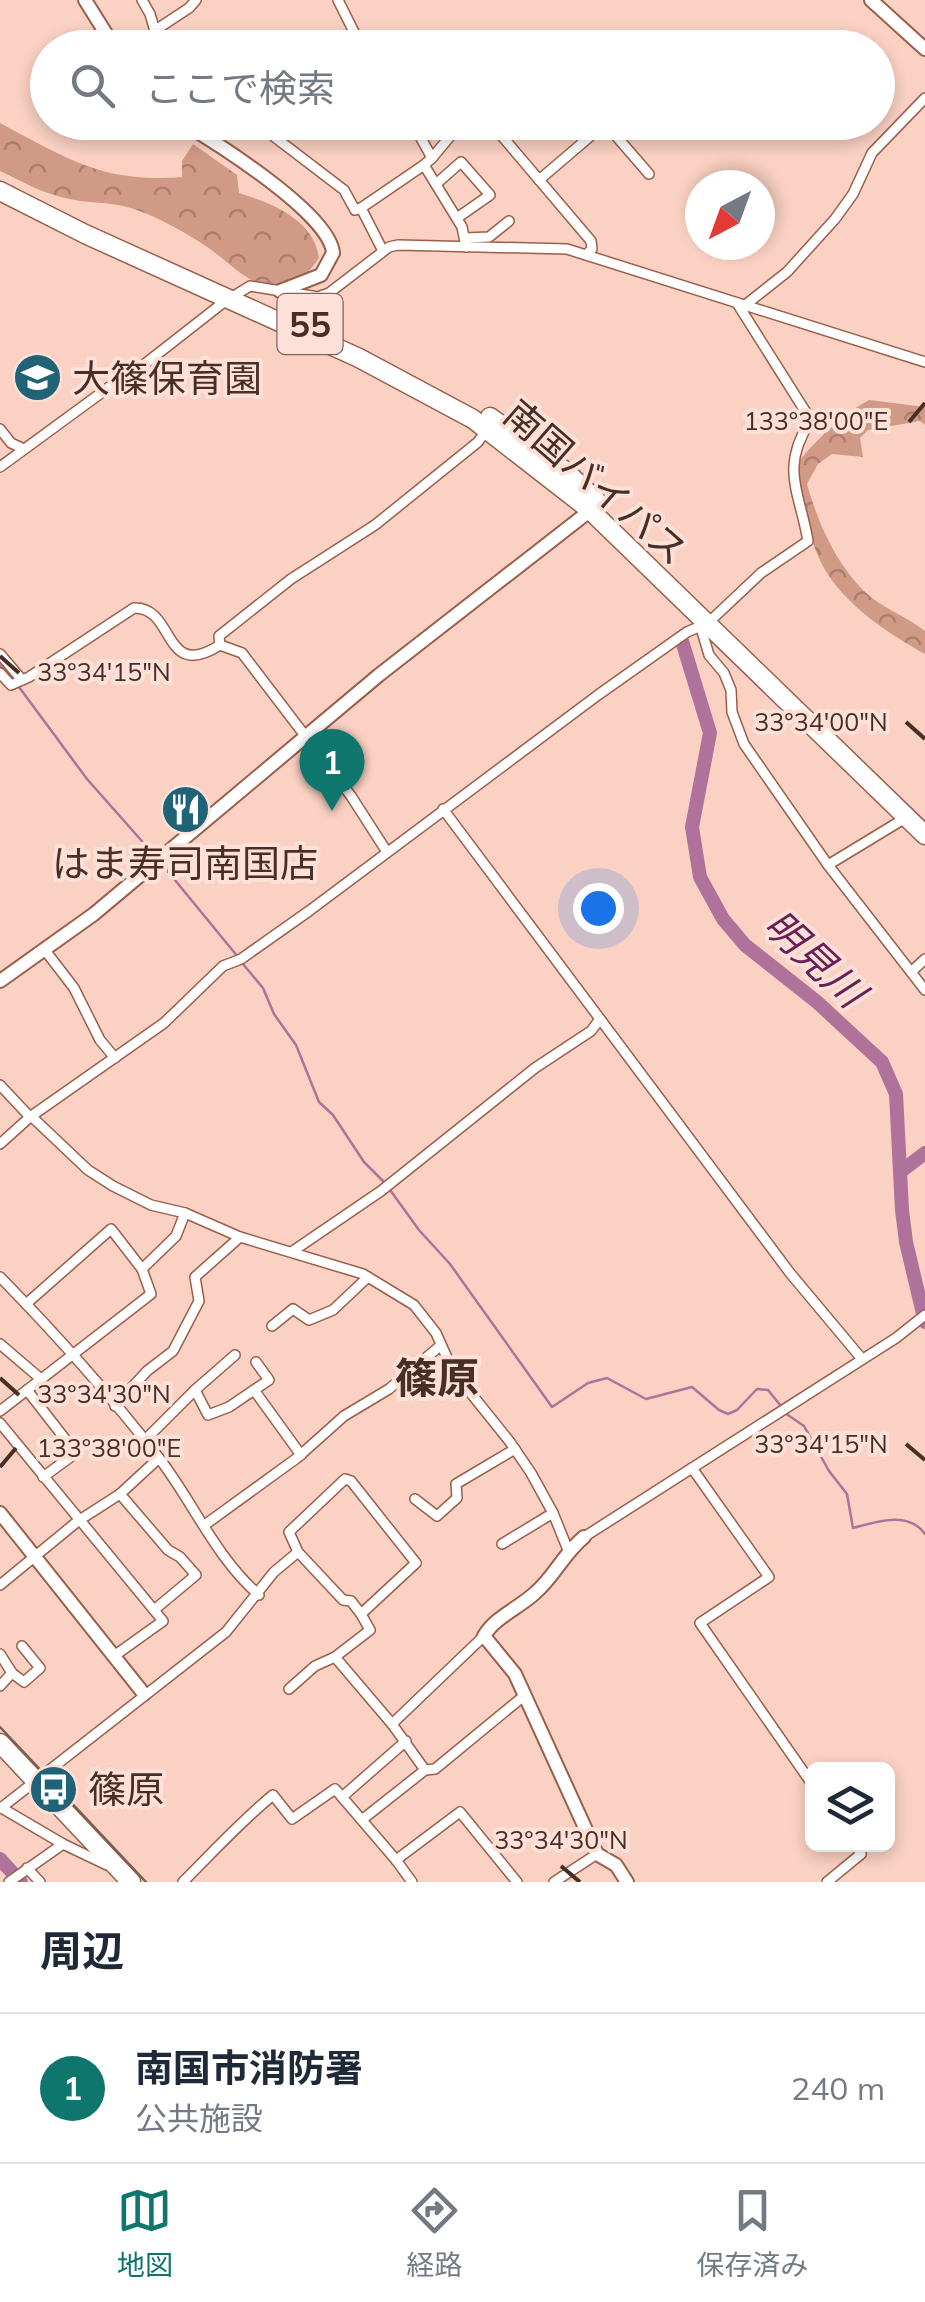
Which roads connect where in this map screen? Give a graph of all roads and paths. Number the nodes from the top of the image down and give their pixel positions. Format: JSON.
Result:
{"nodes":[{"id":1,"x":85,"y":0,"type":"edge"},
{"id":2,"x":142,"y":0,"type":"edge"},
{"id":3,"x":196,"y":0,"type":"edge"},
{"id":4,"x":338,"y":0,"type":"edge"},
{"id":5,"x":870,"y":0,"type":"edge"},
{"id":6,"x":104,"y":30,"type":"edge"},
{"id":7,"x":154,"y":30,"type":"edge"},
{"id":8,"x":157,"y":30,"type":"edge"},
{"id":9,"x":353,"y":30,"type":"edge"},
{"id":10,"x":925,"y":49,"type":"edge"},
{"id":11,"x":925,"y":98,"type":"edge"},
{"id":12,"x":895,"y":130,"type":"edge"},
{"id":13,"x":208,"y":140,"type":"edge"},
{"id":14,"x":279,"y":140,"type":"edge"},
{"id":15,"x":419,"y":140,"type":"edge"},
{"id":16,"x":446,"y":140,"type":"edge"},
{"id":17,"x":505,"y":140,"type":"edge"},
{"id":18,"x":585,"y":140,"type":"edge"},
{"id":19,"x":620,"y":140,"type":"edge"},
{"id":20,"x":885,"y":140,"type":"edge"},
{"id":21,"x":428,"y":161,"type":"junction"},
{"id":22,"x":649,"y":174,"type":"dead end"},
{"id":23,"x":0,"y":180,"type":"edge"},
{"id":24,"x":539,"y":180,"type":"junction"},
{"id":25,"x":436,"y":184,"type":"junction"},
{"id":26,"x":0,"y":191,"type":"edge"},
{"id":27,"x":361,"y":208,"type":"junction"},
{"id":28,"x":456,"y":218,"type":"junction"},
{"id":29,"x":509,"y":221,"type":"dead end"},
{"id":30,"x":465,"y":242,"type":"junction"},
{"id":31,"x":383,"y":251,"type":"junction"},
{"id":32,"x":586,"y":255,"type":"junction"},
{"id":33,"x":280,"y":291,"type":"junction"},
{"id":34,"x":235,"y":295,"type":"junction"},
{"id":35,"x":740,"y":304,"type":"junction"},
{"id":36,"x":925,"y":362,"type":"edge"},
{"id":37,"x":490,"y":424,"type":"junction"},
{"id":38,"x":0,"y":429,"type":"edge"},
{"id":39,"x":22,"y":448,"type":"junction"},
{"id":40,"x":0,"y":468,"type":"edge"},
{"id":41,"x":595,"y":506,"type":"junction"},
{"id":42,"x":708,"y":622,"type":"junction"},
{"id":43,"x":220,"y":645,"type":"junction"},
{"id":44,"x":0,"y":654,"type":"edge"},
{"id":45,"x":0,"y":672,"type":"edge"},
{"id":46,"x":22,"y":680,"type":"junction"},
{"id":47,"x":306,"y":737,"type":"junction"},
{"id":48,"x":444,"y":809,"type":"junction"},
{"id":49,"x":916,"y":819,"type":"edge"},
{"id":50,"x":925,"y":835,"type":"edge"},
{"id":51,"x":387,"y":852,"type":"junction"},
{"id":52,"x":828,"y":865,"type":"junction"},
{"id":53,"x":44,"y":949,"type":"junction"},
{"id":54,"x":925,"y":959,"type":"edge"},
{"id":55,"x":912,"y":972,"type":"junction"},
{"id":56,"x":0,"y":981,"type":"edge"},
{"id":57,"x":925,"y":990,"type":"edge"},
{"id":58,"x":600,"y":1019,"type":"junction"},
{"id":59,"x":115,"y":1058,"type":"junction"},
{"id":60,"x":0,"y":1085,"type":"edge"},
{"id":61,"x":31,"y":1117,"type":"junction"},
{"id":62,"x":0,"y":1144,"type":"edge"},
{"id":63,"x":185,"y":1213,"type":"junction"},
{"id":64,"x":240,"y":1237,"type":"junction"},
{"id":65,"x":293,"y":1251,"type":"junction"},
{"id":66,"x":142,"y":1269,"type":"junction"},
{"id":67,"x":0,"y":1277,"type":"edge"},
{"id":68,"x":368,"y":1277,"type":"junction"},
{"id":69,"x":26,"y":1304,"type":"junction"},
{"id":70,"x":922,"y":1318,"type":"edge"},
{"id":71,"x":272,"y":1326,"type":"dead end"},
{"id":72,"x":0,"y":1344,"type":"edge"},
{"id":73,"x":440,"y":1346,"type":"junction"},
{"id":74,"x":71,"y":1355,"type":"junction"},
{"id":75,"x":235,"y":1355,"type":"dead end"},
{"id":76,"x":862,"y":1358,"type":"junction"},
{"id":77,"x":256,"y":1362,"type":"dead end"},
{"id":78,"x":41,"y":1379,"type":"junction"},
{"id":79,"x":26,"y":1390,"type":"junction"},
{"id":80,"x":195,"y":1390,"type":"junction"},
{"id":81,"x":254,"y":1390,"type":"junction"},
{"id":82,"x":115,"y":1406,"type":"junction"},
{"id":83,"x":0,"y":1411,"type":"edge"},
{"id":84,"x":0,"y":1423,"type":"edge"},
{"id":85,"x":144,"y":1441,"type":"junction"},
{"id":86,"x":514,"y":1449,"type":"junction"},
{"id":87,"x":301,"y":1455,"type":"junction"},
{"id":88,"x":159,"y":1458,"type":"junction"},
{"id":89,"x":692,"y":1468,"type":"junction"},
{"id":90,"x":44,"y":1478,"type":"junction"},
{"id":91,"x":120,"y":1494,"type":"junction"},
{"id":92,"x":415,"y":1500,"type":"dead end"},
{"id":93,"x":0,"y":1513,"type":"edge"},
{"id":94,"x":553,"y":1514,"type":"junction"},
{"id":95,"x":78,"y":1520,"type":"junction"},
{"id":96,"x":206,"y":1524,"type":"junction"},
{"id":97,"x":584,"y":1537,"type":"joint"},
{"id":98,"x":502,"y":1544,"type":"dead end"},
{"id":99,"x":568,"y":1550,"type":"junction"},
{"id":100,"x":298,"y":1552,"type":"junction"},
{"id":101,"x":36,"y":1558,"type":"junction"},
{"id":102,"x":0,"y":1585,"type":"edge"},
{"id":103,"x":258,"y":1595,"type":"junction"},
{"id":104,"x":154,"y":1610,"type":"junction"},
{"id":105,"x":361,"y":1614,"type":"junction"},
{"id":106,"x":484,"y":1636,"type":"junction"},
{"id":107,"x":22,"y":1646,"type":"dead end"},
{"id":108,"x":0,"y":1654,"type":"edge"},
{"id":109,"x":114,"y":1656,"type":"junction"},
{"id":110,"x":335,"y":1656,"type":"junction"},
{"id":111,"x":12,"y":1673,"type":"junction"},
{"id":112,"x":0,"y":1686,"type":"edge"},
{"id":113,"x":289,"y":1689,"type":"dead end"},
{"id":114,"x":144,"y":1694,"type":"junction"},
{"id":115,"x":525,"y":1694,"type":"junction"},
{"id":116,"x":392,"y":1724,"type":"junction"},
{"id":117,"x":406,"y":1740,"type":"junction"},
{"id":118,"x":0,"y":1744,"type":"edge"},
{"id":119,"x":425,"y":1770,"type":"junction"},
{"id":120,"x":805,"y":1774,"type":"edge"},
{"id":121,"x":34,"y":1780,"type":"junction"},
{"id":122,"x":342,"y":1797,"type":"junction"},
{"id":123,"x":1,"y":1807,"type":"edge"},
{"id":124,"x":363,"y":1819,"type":"junction"},
{"id":125,"x":62,"y":1844,"type":"junction"},
{"id":126,"x":860,"y":1852,"type":"edge"},
{"id":127,"x":597,"y":1854,"type":"junction"},
{"id":128,"x":396,"y":1860,"type":"junction"},
{"id":129,"x":114,"y":1867,"type":"junction"},
{"id":130,"x":17,"y":1876,"type":"edge"},
{"id":131,"x":40,"y":1882,"type":"edge"},
{"id":132,"x":131,"y":1882,"type":"edge"},
{"id":133,"x":182,"y":1882,"type":"edge"},
{"id":134,"x":412,"y":1882,"type":"edge"},
{"id":135,"x":517,"y":1882,"type":"edge"},
{"id":136,"x":554,"y":1882,"type":"edge"},
{"id":137,"x":626,"y":1882,"type":"edge"},
{"id":138,"x":826,"y":1882,"type":"edge"}],
"edges":[{"from":1,"to":6,"type":"street"},
{"from":2,"to":7,"type":"street"},
{"from":3,"to":8,"type":"street"},
{"from":4,"to":9,"type":"street"},
{"from":5,"to":10,"type":"street"},
{"from":11,"to":12,"type":"street"},
{"from":13,"to":33,"type":"street"},
{"from":14,"to":27,"type":"street"},
{"from":15,"to":21,"type":"street"},
{"from":16,"to":21,"type":"street"},
{"from":17,"to":24,"type":"street"},
{"from":18,"to":24,"type":"street"},
{"from":19,"to":22,"type":"street"},
{"from":20,"to":35,"type":"street"},
{"from":21,"to":25,"type":"street"},
{"from":21,"to":27,"type":"street"},
{"from":23,"to":34,"type":"highway","name":"南国バイパス","number":"55"},
{"from":24,"to":32,"type":"street"},
{"from":25,"to":28,"type":"street"},
{"from":25,"to":28,"type":"street"},
{"from":26,"to":34,"type":"highway","name":"南国バイパス","number":"55"},
{"from":27,"to":31,"type":"street"},
{"from":28,"to":30,"type":"street"},
{"from":29,"to":30,"type":"street"},
{"from":30,"to":31,"type":"street"},
{"from":30,"to":32,"type":"street"},
{"from":31,"to":33,"type":"street"},
{"from":32,"to":35,"type":"street"},
{"from":33,"to":34,"type":"street"},
{"from":34,"to":37,"type":"highway","name":"南国バイパス","number":"55"},
{"from":34,"to":39,"type":"street"},
{"from":35,"to":36,"type":"street"},
{"from":35,"to":42,"type":"street"},
{"from":37,"to":41,"type":"highway","name":"南国バイパス","number":"55"},
{"from":37,"to":43,"type":"street"},
{"from":38,"to":39,"type":"street"},
{"from":39,"to":40,"type":"street"},
{"from":41,"to":42,"type":"highway","name":"南国バイパス","number":"55"},
{"from":41,"to":47,"type":"street"},
{"from":42,"to":48,"type":"street"},
{"from":42,"to":49,"type":"highway","name":"南国バイパス","number":"55"},
{"from":42,"to":52,"type":"street"},
{"from":43,"to":46,"type":"street"},
{"from":43,"to":47,"type":"street"},
{"from":44,"to":46,"type":"street"},
{"from":45,"to":46,"type":"street"},
{"from":47,"to":51,"type":"street"},
{"from":47,"to":53,"type":"street"},
{"from":48,"to":51,"type":"street"},
{"from":48,"to":58,"type":"street"},
{"from":49,"to":50,"type":"highway","name":"南国バイパス","number":"55"},
{"from":49,"to":52,"type":"street"},
{"from":51,"to":59,"type":"street"},
{"from":52,"to":55,"type":"street"},
{"from":53,"to":56,"type":"street"},
{"from":53,"to":59,"type":"street"},
{"from":54,"to":55,"type":"street"},
{"from":55,"to":57,"type":"street"},
{"from":58,"to":65,"type":"street"},
{"from":58,"to":76,"type":"street"},
{"from":59,"to":61,"type":"street"},
{"from":60,"to":61,"type":"street"},
{"from":61,"to":62,"type":"street"},
{"from":61,"to":63,"type":"street"},
{"from":63,"to":64,"type":"street"},
{"from":63,"to":66,"type":"street"},
{"from":64,"to":65,"type":"street"},
{"from":64,"to":82,"type":"street"},
{"from":65,"to":68,"type":"street"},
{"from":66,"to":69,"type":"street"},
{"from":66,"to":74,"type":"street"},
{"from":67,"to":69,"type":"street"},
{"from":68,"to":71,"type":"street"},
{"from":68,"to":73,"type":"street"},
{"from":69,"to":74,"type":"street"},
{"from":70,"to":76,"type":"street"},
{"from":72,"to":78,"type":"street"},
{"from":73,"to":86,"type":"street"},
{"from":73,"to":87,"type":"street"},
{"from":74,"to":78,"type":"street"},
{"from":74,"to":82,"type":"street"},
{"from":75,"to":80,"type":"street"},
{"from":76,"to":89,"type":"street"},
{"from":77,"to":81,"type":"street"},
{"from":78,"to":79,"type":"street"},
{"from":79,"to":83,"type":"street"},
{"from":79,"to":90,"type":"street"},
{"from":80,"to":81,"type":"street"},
{"from":80,"to":85,"type":"street"},
{"from":81,"to":87,"type":"street"},
{"from":82,"to":85,"type":"street"},
{"from":84,"to":90,"type":"street"},
{"from":85,"to":88,"type":"street"},
{"from":86,"to":92,"type":"street"},
{"from":86,"to":94,"type":"street"},
{"from":87,"to":96,"type":"street"},
{"from":88,"to":91,"type":"street"},
{"from":88,"to":96,"type":"street"},
{"from":89,"to":97,"type":"street"},
{"from":89,"to":120,"type":"street"},
{"from":90,"to":95,"type":"street"},
{"from":91,"to":95,"type":"street"},
{"from":91,"to":104,"type":"street"},
{"from":93,"to":101,"type":"street"},
{"from":94,"to":98,"type":"street"},
{"from":94,"to":99,"type":"street"},
{"from":95,"to":101,"type":"street"},
{"from":95,"to":104,"type":"street"},
{"from":96,"to":103,"type":"street"},
{"from":97,"to":99,"type":"street"},
{"from":99,"to":106,"type":"street"},
{"from":100,"to":103,"type":"street"},
{"from":100,"to":105,"type":"street"},
{"from":100,"to":105,"type":"street"},
{"from":101,"to":102,"type":"street"},
{"from":101,"to":109,"type":"street"},
{"from":103,"to":114,"type":"street"},
{"from":104,"to":109,"type":"street"},
{"from":105,"to":110,"type":"street"},
{"from":106,"to":115,"type":"street"},
{"from":106,"to":116,"type":"street"},
{"from":107,"to":111,"type":"street"},
{"from":108,"to":111,"type":"street"},
{"from":109,"to":114,"type":"street"},
{"from":110,"to":113,"type":"street"},
{"from":110,"to":116,"type":"street"},
{"from":111,"to":112,"type":"street"},
{"from":114,"to":121,"type":"street"},
{"from":115,"to":119,"type":"street"},
{"from":115,"to":127,"type":"street"},
{"from":116,"to":117,"type":"street"},
{"from":117,"to":119,"type":"street"},
{"from":117,"to":122,"type":"street"},
{"from":118,"to":121,"type":"highway"},
{"from":119,"to":124,"type":"street"},
{"from":121,"to":123,"type":"street"},
{"from":121,"to":129,"type":"highway"},
{"from":122,"to":124,"type":"street"},
{"from":122,"to":133,"type":"street"},
{"from":123,"to":125,"type":"street"},
{"from":124,"to":128,"type":"street"},
{"from":125,"to":129,"type":"street"},
{"from":125,"to":130,"type":"street"},
{"from":126,"to":138,"type":"street"},
{"from":127,"to":136,"type":"street"},
{"from":127,"to":137,"type":"street"},
{"from":128,"to":134,"type":"street"},
{"from":128,"to":135,"type":"street"},
{"from":129,"to":132,"type":"highway"},
{"from":130,"to":131,"type":"street"}]}
